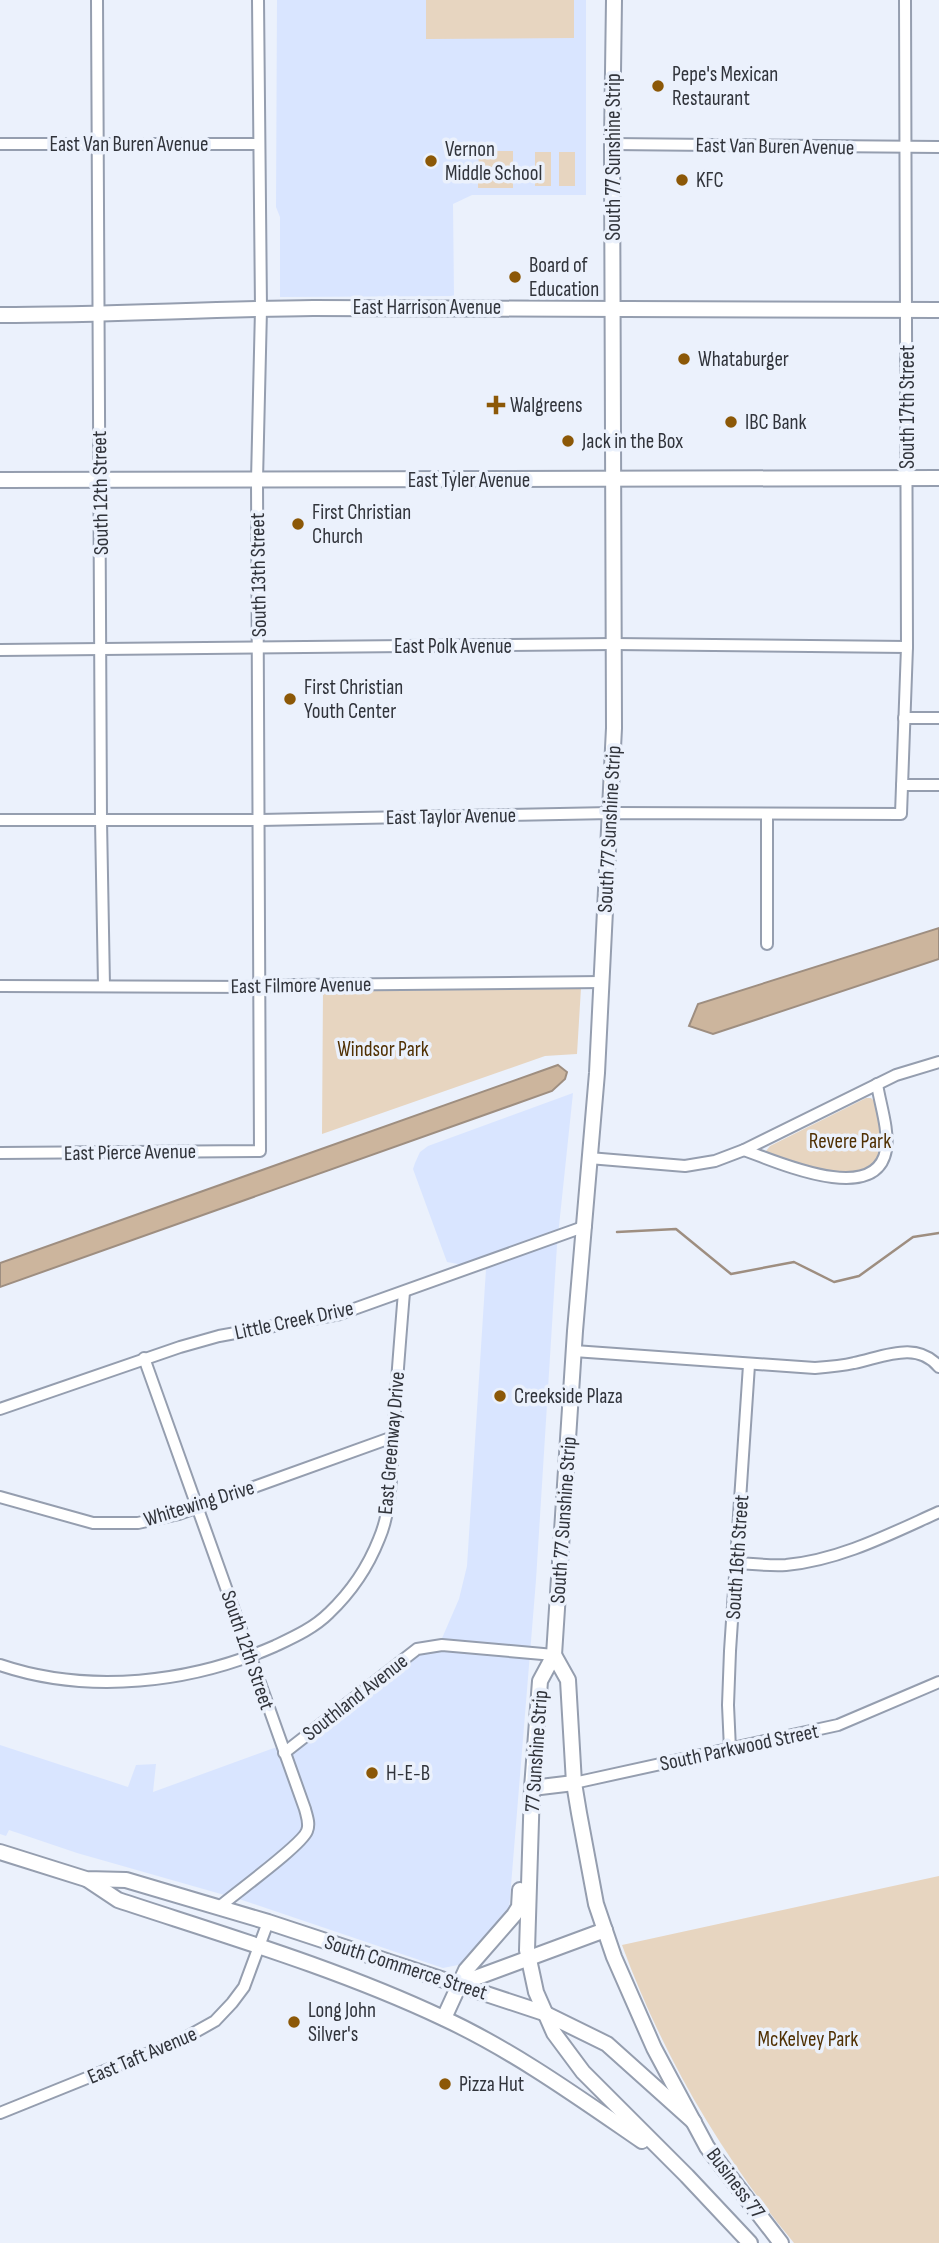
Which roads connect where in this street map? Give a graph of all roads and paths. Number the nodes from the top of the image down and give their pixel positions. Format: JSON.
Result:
{"nodes":[{"id":1,"x":97,"y":0,"type":"edge"},
{"id":2,"x":258,"y":0,"type":"edge"},
{"id":3,"x":614,"y":0,"type":"edge"},
{"id":4,"x":905,"y":0,"type":"edge"},
{"id":5,"x":0,"y":144,"type":"edge"},
{"id":6,"x":97,"y":144,"type":"junction"},
{"id":7,"x":258,"y":144,"type":"junction"},
{"id":8,"x":612,"y":145,"type":"junction"},
{"id":9,"x":905,"y":147,"type":"junction"},
{"id":10,"x":939,"y":147,"type":"edge"},
{"id":11,"x":613,"y":308,"type":"junction"},
{"id":12,"x":261,"y":309,"type":"junction"},
{"id":13,"x":906,"y":310,"type":"junction"},
{"id":14,"x":939,"y":310,"type":"edge"},
{"id":15,"x":0,"y":315,"type":"edge"},
{"id":16,"x":97,"y":315,"type":"junction"},
{"id":17,"x":906,"y":478,"type":"junction"},
{"id":18,"x":939,"y":478,"type":"edge"},
{"id":19,"x":0,"y":480,"type":"edge"},
{"id":20,"x":257,"y":480,"type":"junction"},
{"id":21,"x":613,"y":480,"type":"junction"},
{"id":22,"x":101,"y":481,"type":"junction"},
{"id":23,"x":614,"y":644,"type":"junction"},
{"id":24,"x":259,"y":646,"type":"junction"},
{"id":25,"x":906,"y":647,"type":"junction"},
{"id":26,"x":101,"y":648,"type":"junction"},
{"id":27,"x":0,"y":650,"type":"edge"},
{"id":28,"x":904,"y":718,"type":"junction"},
{"id":29,"x":939,"y":718,"type":"edge"},
{"id":30,"x":902,"y":785,"type":"junction"},
{"id":31,"x":939,"y":785,"type":"edge"},
{"id":32,"x":611,"y":813,"type":"junction"},
{"id":33,"x":767,"y":814,"type":"junction"},
{"id":34,"x":901,"y":814,"type":"joint"},
{"id":35,"x":0,"y":820,"type":"edge"},
{"id":36,"x":101,"y":820,"type":"junction"},
{"id":37,"x":260,"y":820,"type":"junction"},
{"id":38,"x":766,"y":944,"type":"dead end"},
{"id":39,"x":602,"y":982,"type":"junction"},
{"id":40,"x":0,"y":986,"type":"edge"},
{"id":41,"x":104,"y":986,"type":"junction"},
{"id":42,"x":260,"y":987,"type":"junction"},
{"id":43,"x":939,"y":1062,"type":"edge"},
{"id":44,"x":877,"y":1084,"type":"junction"},
{"id":45,"x":744,"y":1150,"type":"junction"},
{"id":46,"x":260,"y":1151,"type":"joint"},
{"id":47,"x":0,"y":1153,"type":"edge"},
{"id":48,"x":589,"y":1158,"type":"junction"},
{"id":49,"x":586,"y":1226,"type":"junction"},
{"id":50,"x":404,"y":1292,"type":"junction"},
{"id":51,"x":574,"y":1351,"type":"junction"},
{"id":52,"x":144,"y":1358,"type":"junction"},
{"id":53,"x":749,"y":1365,"type":"junction"},
{"id":54,"x":939,"y":1367,"type":"edge"},
{"id":55,"x":0,"y":1409,"type":"edge"},
{"id":56,"x":393,"y":1437,"type":"junction"},
{"id":57,"x":0,"y":1497,"type":"edge"},
{"id":58,"x":197,"y":1507,"type":"junction"},
{"id":59,"x":939,"y":1512,"type":"edge"},
{"id":60,"x":737,"y":1563,"type":"junction"},
{"id":61,"x":554,"y":1655,"type":"junction"},
{"id":62,"x":250,"y":1657,"type":"junction"},
{"id":63,"x":0,"y":1665,"type":"edge"},
{"id":64,"x":939,"y":1682,"type":"edge"},
{"id":65,"x":730,"y":1749,"type":"junction"},
{"id":66,"x":284,"y":1753,"type":"junction"},
{"id":67,"x":574,"y":1783,"type":"junction"},
{"id":68,"x":532,"y":1788,"type":"junction"},
{"id":69,"x":531,"y":1809,"type":"junction"},
{"id":70,"x":0,"y":1852,"type":"edge"},
{"id":71,"x":86,"y":1879,"type":"junction"},
{"id":72,"x":596,"y":1904,"type":"junction"},
{"id":73,"x":218,"y":1908,"type":"junction"},
{"id":74,"x":268,"y":1922,"type":"junction"},
{"id":75,"x":527,"y":1925,"type":"junction"},
{"id":76,"x":605,"y":1930,"type":"junction"},
{"id":77,"x":575,"y":1939,"type":"junction"},
{"id":78,"x":259,"y":1947,"type":"junction"},
{"id":79,"x":555,"y":1949,"type":"junction"},
{"id":80,"x":528,"y":1959,"type":"junction"},
{"id":81,"x":459,"y":1984,"type":"junction"},
{"id":82,"x":544,"y":2013,"type":"junction"},
{"id":83,"x":444,"y":2018,"type":"junction"},
{"id":84,"x":0,"y":2113,"type":"edge"},
{"id":85,"x":694,"y":2122,"type":"junction"},
{"id":86,"x":675,"y":2165,"type":"junction"},
{"id":87,"x":750,"y":2243,"type":"edge"},
{"id":88,"x":781,"y":2243,"type":"edge"}],
"edges":[{"from":1,"to":6,"type":"street","name":"South 12th Street"},
{"from":2,"to":7,"type":"street","name":"South 13th Street"},
{"from":3,"to":8,"type":"main road","name":"South 77 Sunshine Strip"},
{"from":4,"to":9,"type":"street","name":"South 17th Street"},
{"from":5,"to":6,"type":"street","name":"East Van Buren Avenue"},
{"from":6,"to":7,"type":"street","name":"East Van Buren Avenue"},
{"from":6,"to":16,"type":"street","name":"South 12th Street"},
{"from":7,"to":12,"type":"street","name":"South 13th Street"},
{"from":8,"to":9,"type":"street","name":"East Van Buren Avenue"},
{"from":8,"to":11,"type":"main road","name":"South 77 Sunshine Strip"},
{"from":9,"to":10,"type":"street","name":"East Van Buren Avenue"},
{"from":9,"to":13,"type":"street","name":"South 17th Street"},
{"from":11,"to":12,"type":"main road","name":"East Harrison Avenue"},
{"from":11,"to":13,"type":"main road","name":"East Harrison Avenue"},
{"from":11,"to":21,"type":"main road","name":"South 77 Sunshine Strip"},
{"from":12,"to":16,"type":"main road","name":"East Harrison Avenue"},
{"from":12,"to":20,"type":"street","name":"South 13th Street"},
{"from":13,"to":14,"type":"main road","name":"East Harrison Avenue"},
{"from":13,"to":17,"type":"street","name":"South 17th Street"},
{"from":15,"to":16,"type":"main road","name":"East Harrison Avenue"},
{"from":16,"to":22,"type":"street","name":"South 12th Street"},
{"from":17,"to":18,"type":"main road","name":"East Tyler Avenue"},
{"from":17,"to":21,"type":"main road","name":"East Tyler Avenue"},
{"from":17,"to":25,"type":"street","name":"South 17th Street"},
{"from":19,"to":22,"type":"main road","name":"East Tyler Avenue"},
{"from":20,"to":21,"type":"main road","name":"East Tyler Avenue"},
{"from":20,"to":22,"type":"main road","name":"East Tyler Avenue"},
{"from":20,"to":24,"type":"street","name":"South 13th Street"},
{"from":21,"to":23,"type":"main road","name":"South 77 Sunshine Strip"},
{"from":22,"to":26,"type":"street","name":"South 12th Street"},
{"from":23,"to":24,"type":"street","name":"East Polk Avenue"},
{"from":23,"to":25,"type":"street","name":"East Polk Avenue"},
{"from":23,"to":32,"type":"main road","name":"South 77 Sunshine Strip"},
{"from":24,"to":26,"type":"street","name":"East Polk Avenue"},
{"from":24,"to":37,"type":"street","name":"South 13th Street"},
{"from":25,"to":28,"type":"street","name":"South 17th Street"},
{"from":26,"to":27,"type":"street","name":"East Polk Avenue"},
{"from":26,"to":36,"type":"street","name":"South 12th Street"},
{"from":28,"to":29,"type":"street"},
{"from":28,"to":30,"type":"street","name":"South 17th Street"},
{"from":30,"to":31,"type":"street"},
{"from":30,"to":34,"type":"street","name":"South 17th Street"},
{"from":32,"to":33,"type":"street","name":"East Taylor Avenue"},
{"from":32,"to":37,"type":"street","name":"East Taylor Avenue"},
{"from":32,"to":39,"type":"main road","name":"South 77 Sunshine Strip"},
{"from":33,"to":34,"type":"street","name":"East Taylor Avenue"},
{"from":33,"to":38,"type":"street"},
{"from":35,"to":36,"type":"street","name":"East Taylor Avenue"},
{"from":36,"to":37,"type":"street","name":"East Taylor Avenue"},
{"from":36,"to":41,"type":"street","name":"South 12th Street"},
{"from":37,"to":42,"type":"street","name":"South 13th Street"},
{"from":39,"to":42,"type":"street","name":"East Filmore Avenue"},
{"from":39,"to":48,"type":"main road","name":"South 77 Sunshine Strip"},
{"from":40,"to":41,"type":"street","name":"East Filmore Avenue"},
{"from":41,"to":42,"type":"street","name":"East Filmore Avenue"},
{"from":42,"to":46,"type":"street","name":"South 13th Street"},
{"from":43,"to":44,"type":"street"},
{"from":44,"to":45,"type":"street"},
{"from":44,"to":45,"type":"street"},
{"from":45,"to":48,"type":"street"},
{"from":46,"to":47,"type":"street","name":"East Pierce Avenue"},
{"from":48,"to":49,"type":"main road","name":"South 77 Sunshine Strip"},
{"from":49,"to":50,"type":"street","name":"Little Creek Drive"},
{"from":49,"to":51,"type":"main road","name":"South 77 Sunshine Strip"},
{"from":50,"to":52,"type":"street","name":"Little Creek Drive"},
{"from":50,"to":56,"type":"street","name":"East Greenway Drive"},
{"from":51,"to":53,"type":"street"},
{"from":51,"to":61,"type":"main road","name":"South 77 Sunshine Strip"},
{"from":52,"to":55,"type":"street","name":"Little Creek Drive"},
{"from":52,"to":58,"type":"street","name":"South 12th Street"},
{"from":53,"to":54,"type":"street"},
{"from":53,"to":60,"type":"street","name":"South 16th Street"},
{"from":56,"to":58,"type":"street","name":"Whitewing Drive"},
{"from":56,"to":62,"type":"street","name":"East Greenway Drive"},
{"from":57,"to":58,"type":"street","name":"Whitewing Drive"},
{"from":58,"to":62,"type":"street","name":"South 12th Street"},
{"from":59,"to":60,"type":"street"},
{"from":60,"to":65,"type":"street","name":"South 16th Street"},
{"from":61,"to":66,"type":"street","name":"Southland Avenue"},
{"from":61,"to":67,"type":"main road","name":"77 Sunshine Strip"},
{"from":61,"to":68,"type":"main road","name":"77 Sunshine Strip"},
{"from":62,"to":63,"type":"street","name":"East Greenway Drive"},
{"from":62,"to":66,"type":"street","name":"South 12th Street"},
{"from":64,"to":65,"type":"street","name":"South Parkwood Street"},
{"from":65,"to":67,"type":"street","name":"South Parkwood Street"},
{"from":66,"to":73,"type":"street","name":"South 12th Street"},
{"from":67,"to":68,"type":"main road","name":"South Parkwood Street"},
{"from":67,"to":72,"type":"main road","name":"77 Sunshine Strip"},
{"from":68,"to":69,"type":"main road","name":"77 Sunshine Strip"},
{"from":69,"to":75,"type":"main road","name":"77 Sunshine Strip"},
{"from":69,"to":81,"type":"main road"},
{"from":70,"to":71,"type":"main road","name":"South Commerce Street"},
{"from":71,"to":73,"type":"main road","name":"South Commerce Street"},
{"from":71,"to":78,"type":"main road","name":"South Commerce Street"},
{"from":72,"to":76,"type":"main road","name":"77 Sunshine Strip"},
{"from":72,"to":77,"type":"main road"},
{"from":73,"to":74,"type":"main road","name":"South Commerce Street"},
{"from":74,"to":78,"type":"street","name":"East Taft Avenue"},
{"from":74,"to":81,"type":"main road","name":"South Commerce Street"},
{"from":75,"to":79,"type":"main road"},
{"from":75,"to":80,"type":"main road","name":"77 Sunshine Strip"},
{"from":76,"to":77,"type":"main road"},
{"from":76,"to":85,"type":"main road","name":"77 Sunshine Strip"},
{"from":77,"to":79,"type":"main road"},
{"from":78,"to":83,"type":"main road","name":"South Commerce Street"},
{"from":78,"to":84,"type":"street","name":"East Taft Avenue"},
{"from":79,"to":80,"type":"main road"},
{"from":80,"to":81,"type":"main road"},
{"from":80,"to":82,"type":"main road","name":"77 Sunshine Strip"},
{"from":81,"to":82,"type":"main road","name":"South Commerce Street"},
{"from":81,"to":83,"type":"main road"},
{"from":82,"to":85,"type":"main road","name":"South Commerce Street"},
{"from":82,"to":86,"type":"main road","name":"77 Sunshine Strip"},
{"from":83,"to":86,"type":"main road","name":"South Commerce Street"},
{"from":85,"to":88,"type":"main road","name":"Business 77"},
{"from":86,"to":87,"type":"main road","name":"Business 77"}]}
